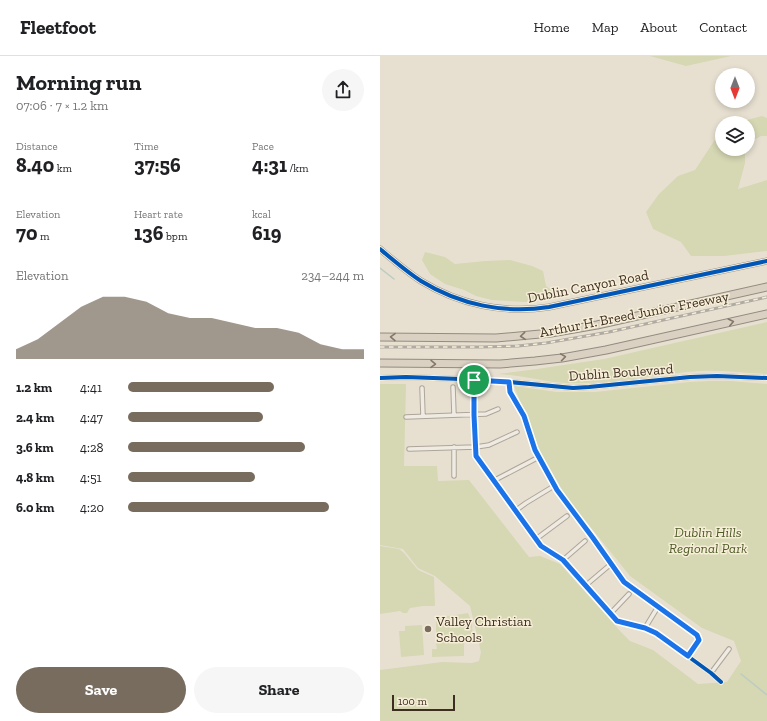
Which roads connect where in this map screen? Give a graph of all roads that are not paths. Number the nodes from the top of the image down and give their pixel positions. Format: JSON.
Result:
{"nodes":[{"id":1,"x":380,"y":249,"type":"edge"},
{"id":2,"x":767,"y":261,"type":"edge"},
{"id":3,"x":767,"y":287,"type":"edge"},
{"id":4,"x":767,"y":314,"type":"edge"},
{"id":5,"x":380,"y":337,"type":"edge"},
{"id":6,"x":380,"y":363,"type":"edge"},
{"id":7,"x":380,"y":378,"type":"edge"},
{"id":8,"x":767,"y":378,"type":"edge"},
{"id":9,"x":474,"y":380,"type":"junction"},
{"id":10,"x":509,"y":382,"type":"junction"},
{"id":11,"x":454,"y":387,"type":"dead end"},
{"id":12,"x":422,"y":388,"type":"dead end"},
{"id":13,"x":498,"y":408,"type":"dead end"},
{"id":14,"x":454,"y":415,"type":"junction"},
{"id":15,"x":474,"y":415,"type":"junction"},
{"id":16,"x":423,"y":416,"type":"junction"},
{"id":17,"x":406,"y":417,"type":"dead end"},
{"id":18,"x":517,"y":432,"type":"dead end"},
{"id":19,"x":454,"y":447,"type":"junction"},
{"id":20,"x":476,"y":447,"type":"junction"},
{"id":21,"x":409,"y":448,"type":"dead end"},
{"id":22,"x":539,"y":457,"type":"junction"},
{"id":23,"x":454,"y":476,"type":"dead end"},
{"id":24,"x":493,"y":480,"type":"junction"},
{"id":25,"x":554,"y":486,"type":"junction"},
{"id":26,"x":515,"y":511,"type":"junction"},
{"id":27,"x":568,"y":516,"type":"dead end"},
{"id":28,"x":536,"y":539,"type":"junction"},
{"id":29,"x":585,"y":541,"type":"dead end"},
{"id":30,"x":563,"y":560,"type":"junction"},
{"id":31,"x":612,"y":564,"type":"junction"},
{"id":32,"x":585,"y":586,"type":"junction"},
{"id":33,"x":629,"y":594,"type":"dead end"},
{"id":34,"x":656,"y":610,"type":"dead end"},
{"id":35,"x":610,"y":614,"type":"junction"},
{"id":36,"x":645,"y":628,"type":"junction"},
{"id":37,"x":729,"y":649,"type":"dead end"},
{"id":38,"x":688,"y":656,"type":"junction"},
{"id":39,"x":711,"y":673,"type":"junction"},
{"id":40,"x":721,"y":682,"type":"dead end"}],
"edges":[{"from":1,"to":2,"type":"main road","name":"Dublin Canyon Road"},
{"from":3,"to":5,"type":"highway","name":"Arthur H. Breed Junior Freeway","one_way":true},
{"from":6,"to":4,"type":"highway","name":"Arthur H. Breed Junior Freeway","one_way":true},
{"from":7,"to":9,"type":"street","name":"Dublin Boulevard"},
{"from":8,"to":10,"type":"street","name":"Dublin Boulevard"},
{"from":9,"to":10,"type":"street","name":"Dublin Boulevard"},
{"from":9,"to":15,"type":"street"},
{"from":10,"to":22,"type":"street"},
{"from":11,"to":14,"type":"street"},
{"from":12,"to":16,"type":"street"},
{"from":13,"to":15,"type":"street"},
{"from":14,"to":15,"type":"street"},
{"from":14,"to":16,"type":"street"},
{"from":15,"to":20,"type":"street"},
{"from":16,"to":17,"type":"street"},
{"from":18,"to":20,"type":"street"},
{"from":19,"to":20,"type":"street"},
{"from":19,"to":21,"type":"street"},
{"from":19,"to":23,"type":"street"},
{"from":20,"to":24,"type":"street"},
{"from":22,"to":24,"type":"street"},
{"from":22,"to":25,"type":"street"},
{"from":24,"to":26,"type":"street"},
{"from":25,"to":26,"type":"street"},
{"from":25,"to":31,"type":"street"},
{"from":26,"to":28,"type":"street"},
{"from":27,"to":28,"type":"street"},
{"from":28,"to":30,"type":"street"},
{"from":29,"to":30,"type":"street"},
{"from":30,"to":32,"type":"street"},
{"from":31,"to":32,"type":"street"},
{"from":31,"to":38,"type":"street"},
{"from":32,"to":35,"type":"street"},
{"from":33,"to":35,"type":"street"},
{"from":34,"to":36,"type":"street"},
{"from":35,"to":36,"type":"street"},
{"from":36,"to":38,"type":"street"},
{"from":37,"to":39,"type":"street"},
{"from":38,"to":39,"type":"street"},
{"from":39,"to":40,"type":"street"}]}
